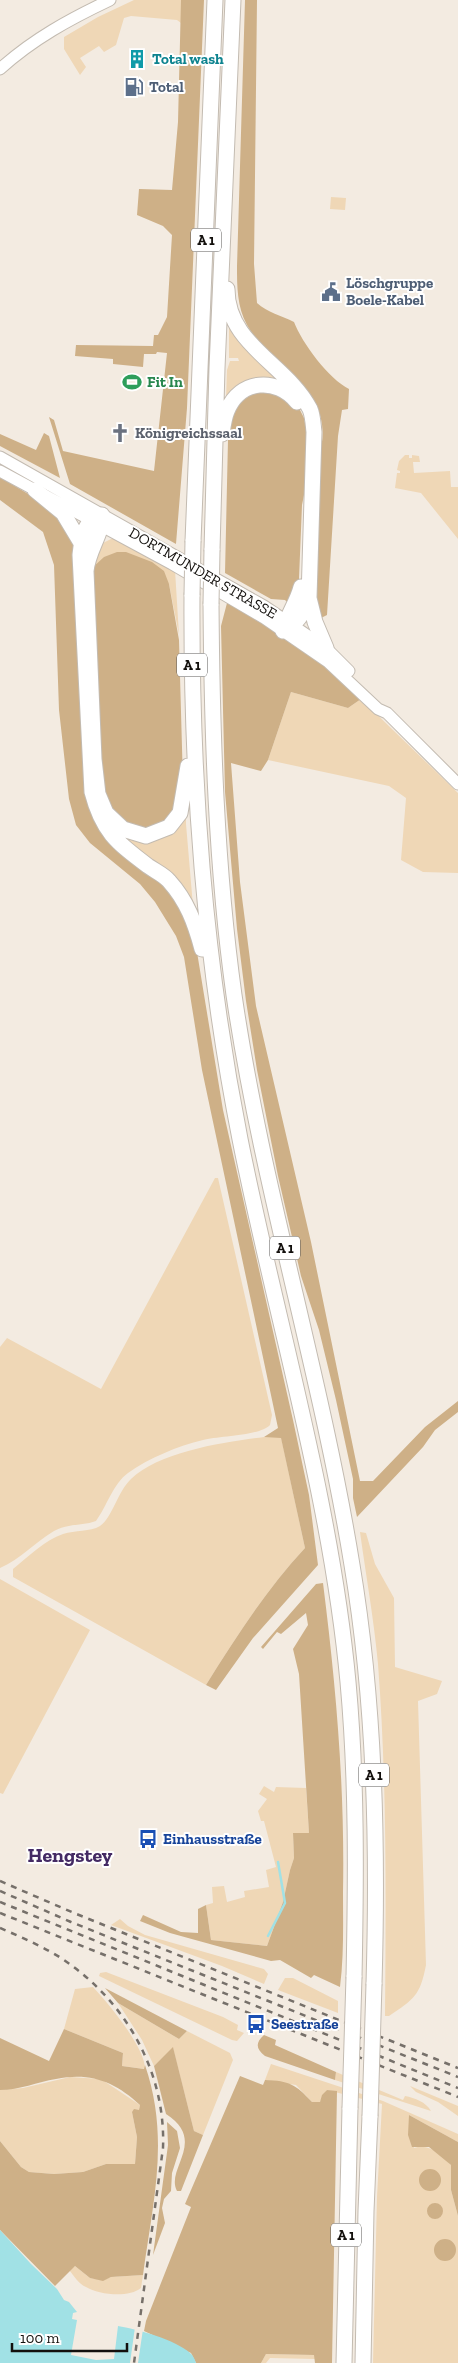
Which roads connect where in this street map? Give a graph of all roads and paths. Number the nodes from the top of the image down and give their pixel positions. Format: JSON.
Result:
{"nodes":[{"id":1,"x":110,"y":0,"type":"edge"},
{"id":2,"x":215,"y":0,"type":"edge"},
{"id":3,"x":233,"y":0,"type":"edge"},
{"id":4,"x":0,"y":69,"type":"edge"},
{"id":5,"x":226,"y":185,"type":"junction"},
{"id":6,"x":0,"y":457,"type":"edge"},
{"id":7,"x":214,"y":470,"type":"junction"},
{"id":8,"x":0,"y":471,"type":"edge"},
{"id":9,"x":35,"y":490,"type":"junction"},
{"id":10,"x":99,"y":520,"type":"junction"},
{"id":11,"x":81,"y":543,"type":"junction"},
{"id":12,"x":309,"y":598,"type":"junction"},
{"id":13,"x":288,"y":625,"type":"junction"},
{"id":14,"x":326,"y":648,"type":"junction"},
{"id":15,"x":386,"y":713,"type":"junction"},
{"id":16,"x":192,"y":734,"type":"junction"},
{"id":17,"x":458,"y":784,"type":"edge"},
{"id":18,"x":217,"y":1006,"type":"junction"},
{"id":19,"x":344,"y":2363,"type":"edge"},
{"id":20,"x":363,"y":2363,"type":"edge"}],
"edges":[{"from":1,"to":4,"type":"main road"},
{"from":2,"to":16,"type":"highway","number":"A 1","bridge":true},
{"from":3,"to":5,"type":"highway","number":"A 1"},
{"from":5,"to":7,"type":"highway","number":"A 1"},
{"from":5,"to":12,"type":"highway"},
{"from":6,"to":10,"type":"main road","name":"DORTMUNDER STRASSE"},
{"from":7,"to":13,"type":"highway"},
{"from":7,"to":20,"type":"highway","number":"A 1","bridge":true},
{"from":8,"to":9,"type":"main road","name":"DORTMUNDER STRASSE"},
{"from":9,"to":10,"type":"main road","name":"DORTMUNDER STRASSE"},
{"from":9,"to":11,"type":"highway"},
{"from":10,"to":11,"type":"highway"},
{"from":10,"to":13,"type":"main road","name":"DORTMUNDER STRASSE"},
{"from":10,"to":16,"type":"highway"},
{"from":11,"to":18,"type":"highway"},
{"from":12,"to":13,"type":"highway"},
{"from":12,"to":14,"type":"highway"},
{"from":13,"to":14,"type":"main road","name":"DORTMUNDER STRASSE"},
{"from":13,"to":15,"type":"main road","name":"DORTMUNDER STRASSE"},
{"from":14,"to":15,"type":"main road","name":"DORTMUNDER STRASSE"},
{"from":15,"to":17,"type":"main road","name":"DORTMUNDER STRASSE"},
{"from":16,"to":18,"type":"highway","number":"A 1"},
{"from":18,"to":19,"type":"highway","number":"A 1","bridge":true}]}
